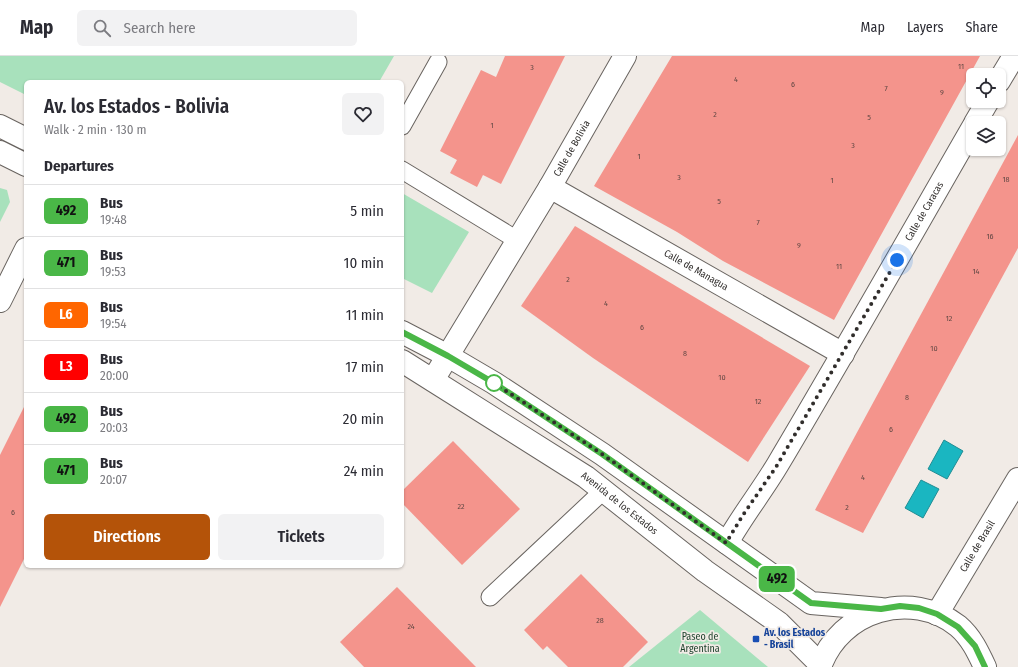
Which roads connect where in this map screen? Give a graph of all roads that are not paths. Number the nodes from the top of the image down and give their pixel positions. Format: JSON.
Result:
{"nodes":[{"id":1,"x":625,"y":56,"type":"edge"},
{"id":2,"x":1014,"y":56,"type":"edge"},
{"id":3,"x":438,"y":62,"type":"dead end"},
{"id":4,"x":1006,"y":69,"type":"edge"},
{"id":5,"x":404,"y":122,"type":"edge"},
{"id":6,"x":0,"y":126,"type":"edge"},
{"id":7,"x":24,"y":137,"type":"edge"},
{"id":8,"x":966,"y":139,"type":"edge"},
{"id":9,"x":0,"y":152,"type":"edge"},
{"id":10,"x":24,"y":164,"type":"edge"},
{"id":11,"x":404,"y":171,"type":"edge"},
{"id":12,"x":550,"y":187,"type":"junction"},
{"id":13,"x":517,"y":240,"type":"junction"},
{"id":14,"x":24,"y":253,"type":"edge"},
{"id":15,"x":0,"y":301,"type":"edge"},
{"id":16,"x":404,"y":333,"type":"edge"},
{"id":17,"x":843,"y":354,"type":"junction"},
{"id":18,"x":448,"y":356,"type":"junction"},
{"id":19,"x":404,"y":362,"type":"edge"},
{"id":20,"x":433,"y":380,"type":"junction"},
{"id":21,"x":1017,"y":484,"type":"edge"},
{"id":22,"x":603,"y":491,"type":"junction"},
{"id":23,"x":726,"y":543,"type":"junction"},
{"id":24,"x":490,"y":597,"type":"dead end"},
{"id":25,"x":881,"y":609,"type":"junction"},
{"id":26,"x":937,"y":614,"type":"junction"},
{"id":27,"x":821,"y":666,"type":"edge"},
{"id":28,"x":985,"y":667,"type":"edge"}],
"edges":[{"from":1,"to":12,"type":"street","name":"Calle de Bolivia"},
{"from":2,"to":4,"type":"street"},
{"from":3,"to":5,"type":"lane"},
{"from":6,"to":7,"type":"street"},
{"from":8,"to":17,"type":"street","name":"Calle de Caracas"},
{"from":9,"to":10,"type":"street"},
{"from":11,"to":13,"type":"lane"},
{"from":12,"to":13,"type":"street","name":"Calle de Bolivia"},
{"from":12,"to":17,"type":"street","name":"Calle de Managua"},
{"from":13,"to":18,"type":"street","name":"Calle de Bolivia"},
{"from":14,"to":15,"type":"street"},
{"from":16,"to":18,"type":"street"},
{"from":17,"to":23,"type":"street","name":"Calle de Caracas"},
{"from":18,"to":20,"type":"street","name":"Calle de Bolivia"},
{"from":18,"to":23,"type":"street"},
{"from":19,"to":20,"type":"street","name":"Avenida de los Estados"},
{"from":20,"to":22,"type":"street","name":"Avenida de los Estados"},
{"from":21,"to":26,"type":"street","name":"Calle de Brasil"},
{"from":22,"to":24,"type":"lane"},
{"from":22,"to":27,"type":"street","name":"Avenida de los Estados"},
{"from":23,"to":25,"type":"street"},
{"from":25,"to":26,"type":"street"},
{"from":25,"to":27,"type":"street"},
{"from":26,"to":28,"type":"street"}]}
